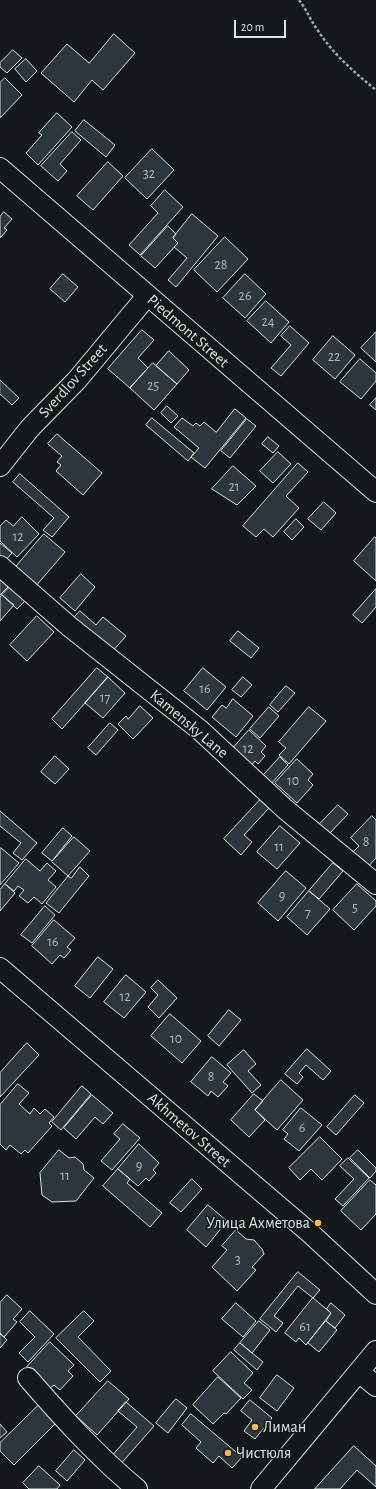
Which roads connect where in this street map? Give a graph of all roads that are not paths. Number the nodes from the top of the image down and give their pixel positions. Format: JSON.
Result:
{"nodes":[{"id":1,"x":0,"y":168,"type":"edge"},
{"id":2,"x":147,"y":296,"type":"junction"},
{"id":3,"x":0,"y":466,"type":"edge"},
{"id":4,"x":376,"y":492,"type":"edge"},
{"id":5,"x":0,"y":566,"type":"edge"},
{"id":6,"x":376,"y":884,"type":"edge"},
{"id":7,"x":0,"y":968,"type":"edge"},
{"id":8,"x":376,"y":1294,"type":"edge"},
{"id":9,"x":376,"y":1351,"type":"edge"},
{"id":10,"x":360,"y":1372,"type":"junction"},
{"id":11,"x":28,"y":1378,"type":"dead end"},
{"id":12,"x":376,"y":1386,"type":"edge"},
{"id":13,"x":137,"y":1489,"type":"edge"},
{"id":14,"x":261,"y":1489,"type":"edge"}],
"edges":[{"from":1,"to":2,"type":"street","name":"Piedmont Street"},
{"from":2,"to":3,"type":"street","name":"Sverdlov Street"},
{"from":2,"to":4,"type":"street","name":"Piedmont Street"},
{"from":5,"to":6,"type":"street","name":"Kamensky Lane"},
{"from":7,"to":8,"type":"street","name":"Akhmetov Street"},
{"from":9,"to":10,"type":"street"},
{"from":10,"to":12,"type":"street"},
{"from":10,"to":14,"type":"street"},
{"from":11,"to":13,"type":"street"}]}
